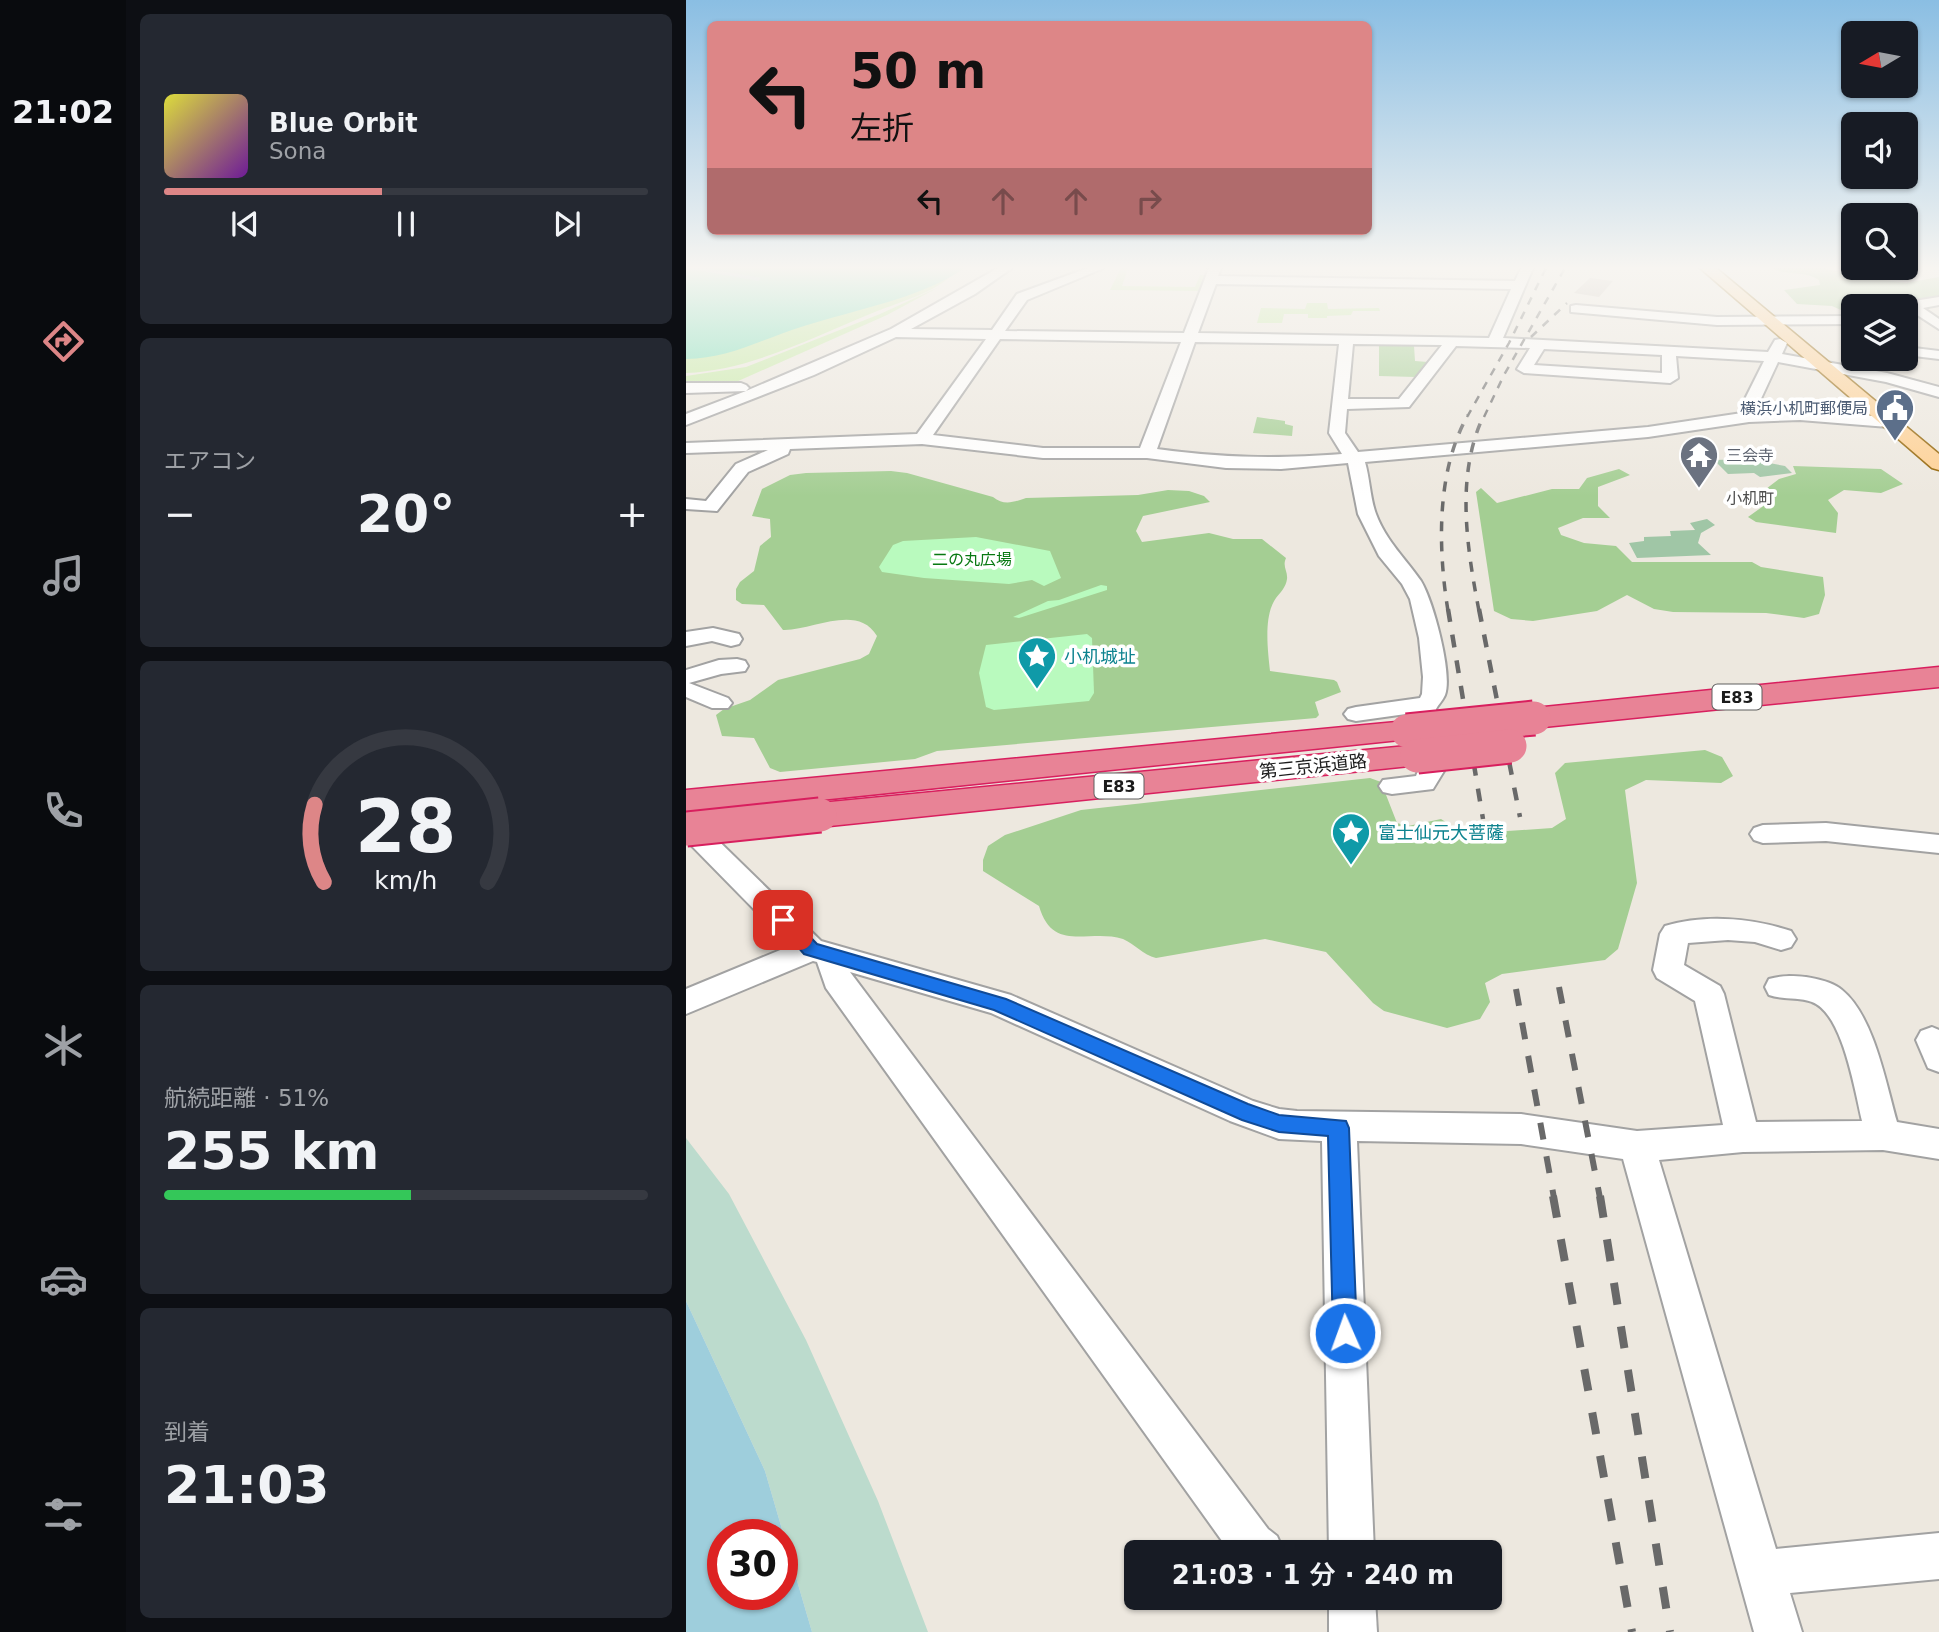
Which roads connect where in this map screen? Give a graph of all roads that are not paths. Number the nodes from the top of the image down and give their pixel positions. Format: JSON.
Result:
{"nodes":[{"id":1,"x":842,"y":344,"type":"edge"},
{"id":2,"x":865,"y":344,"type":"edge"},
{"id":3,"x":989,"y":344,"type":"edge"},
{"id":4,"x":1186,"y":344,"type":"edge"},
{"id":5,"x":1346,"y":344,"type":"edge"},
{"id":6,"x":1450,"y":344,"type":"edge"},
{"id":7,"x":1526,"y":344,"type":"edge"},
{"id":8,"x":1779,"y":344,"type":"edge"},
{"id":9,"x":1798,"y":344,"type":"edge"},
{"id":10,"x":1539,"y":345,"type":"junction"},
{"id":11,"x":1670,"y":352,"type":"junction"},
{"id":12,"x":1918,"y":354,"type":"edge"},
{"id":13,"x":1939,"y":355,"type":"edge"},
{"id":14,"x":1775,"y":356,"type":"junction"},
{"id":15,"x":1821,"y":364,"type":"junction"},
{"id":16,"x":686,"y":387,"type":"edge"},
{"id":17,"x":741,"y":388,"type":"junction"},
{"id":18,"x":1939,"y":392,"type":"edge"},
{"id":19,"x":1889,"y":402,"type":"junction"},
{"id":20,"x":731,"y":403,"type":"junction"},
{"id":21,"x":1340,"y":404,"type":"junction"},
{"id":22,"x":686,"y":410,"type":"edge"},
{"id":23,"x":1749,"y":417,"type":"junction"},
{"id":24,"x":686,"y":420,"type":"edge"},
{"id":25,"x":922,"y":439,"type":"junction"},
{"id":26,"x":797,"y":443,"type":"junction"},
{"id":27,"x":686,"y":447,"type":"edge"},
{"id":28,"x":1931,"y":451,"type":"edge"},
{"id":29,"x":1147,"y":453,"type":"junction"},
{"id":30,"x":1353,"y":458,"type":"junction"},
{"id":31,"x":1939,"y":464,"type":"edge"},
{"id":32,"x":686,"y":504,"type":"edge"},
{"id":33,"x":686,"y":639,"type":"edge"},
{"id":34,"x":731,"y":639,"type":"dead end"},
{"id":35,"x":737,"y":666,"type":"dead end"},
{"id":36,"x":686,"y":677,"type":"edge"},
{"id":37,"x":1939,"y":677,"type":"edge"},
{"id":38,"x":686,"y":689,"type":"edge"},
{"id":39,"x":1939,"y":701,"type":"edge"},
{"id":40,"x":720,"y":703,"type":"dead end"},
{"id":41,"x":1356,"y":714,"type":"dead end"},
{"id":42,"x":1417,"y":730,"type":"junction"},
{"id":43,"x":1538,"y":730,"type":"junction"},
{"id":44,"x":1392,"y":786,"type":"dead end"},
{"id":45,"x":824,"y":801,"type":"junction"},
{"id":46,"x":686,"y":802,"type":"edge"},
{"id":47,"x":686,"y":824,"type":"edge"},
{"id":48,"x":686,"y":829,"type":"edge"},
{"id":49,"x":1763,"y":834,"type":"dead end"},
{"id":50,"x":1939,"y":844,"type":"edge"},
{"id":51,"x":1781,"y":939,"type":"dead end"},
{"id":52,"x":821,"y":953,"type":"junction"},
{"id":53,"x":1780,"y":988,"type":"dead end"},
{"id":54,"x":686,"y":1002,"type":"edge"},
{"id":55,"x":1339,"y":1128,"type":"junction"},
{"id":56,"x":1883,"y":1135,"type":"junction"},
{"id":57,"x":1743,"y":1137,"type":"junction"},
{"id":58,"x":1939,"y":1144,"type":"edge"},
{"id":59,"x":1637,"y":1146,"type":"junction"},
{"id":60,"x":1248,"y":1540,"type":"edge"},
{"id":61,"x":1351,"y":1540,"type":"edge"},
{"id":62,"x":1939,"y":1556,"type":"edge"},
{"id":63,"x":1759,"y":1573,"type":"junction"},
{"id":64,"x":1352,"y":1610,"type":"edge"},
{"id":65,"x":1353,"y":1632,"type":"edge"},
{"id":66,"x":1778,"y":1632,"type":"edge"}],
"edges":[{"from":1,"to":17,"type":"street"},
{"from":2,"to":20,"type":"street"},
{"from":3,"to":25,"type":"street"},
{"from":4,"to":29,"type":"street"},
{"from":5,"to":21,"type":"street"},
{"from":6,"to":21,"type":"street"},
{"from":7,"to":10,"type":"street"},
{"from":8,"to":14,"type":"street"},
{"from":9,"to":15,"type":"main road"},
{"from":10,"to":11,"type":"street"},
{"from":10,"to":11,"type":"street"},
{"from":11,"to":14,"type":"street"},
{"from":12,"to":13,"type":"street"},
{"from":14,"to":15,"type":"street"},
{"from":14,"to":23,"type":"street"},
{"from":15,"to":19,"type":"main road"},
{"from":15,"to":19,"type":"street"},
{"from":16,"to":17,"type":"street"},
{"from":17,"to":22,"type":"street"},
{"from":18,"to":19,"type":"street"},
{"from":19,"to":23,"type":"street"},
{"from":19,"to":28,"type":"main road"},
{"from":20,"to":24,"type":"street"},
{"from":20,"to":27,"type":"street"},
{"from":21,"to":30,"type":"street"},
{"from":23,"to":30,"type":"street"},
{"from":25,"to":26,"type":"street"},
{"from":25,"to":29,"type":"street"},
{"from":26,"to":27,"type":"street"},
{"from":26,"to":32,"type":"street"},
{"from":28,"to":31,"type":"main road"},
{"from":29,"to":30,"type":"street"},
{"from":30,"to":42,"type":"street"},
{"from":33,"to":34,"type":"street"},
{"from":35,"to":36,"type":"street"},
{"from":37,"to":43,"type":"highway","name":"第三京浜道路","number":"E83"},
{"from":38,"to":40,"type":"street"},
{"from":39,"to":43,"type":"highway","name":"第三京浜道路","number":"E83"},
{"from":41,"to":42,"type":"street"},
{"from":42,"to":43,"type":"highway","name":"第三京浜道路","number":"E83","bridge":true},
{"from":42,"to":44,"type":"street"},
{"from":42,"to":45,"type":"highway","name":"第三京浜道路","number":"E83"},
{"from":45,"to":46,"type":"highway","name":"第三京浜道路","number":"E83"},
{"from":45,"to":48,"type":"highway","name":"第三京浜道路","number":"E83","bridge":true},
{"from":47,"to":52,"type":"street"},
{"from":49,"to":50,"type":"street"},
{"from":51,"to":57,"type":"street"},
{"from":52,"to":54,"type":"street"},
{"from":52,"to":55,"type":"street"},
{"from":52,"to":60,"type":"street"},
{"from":53,"to":56,"type":"street"},
{"from":55,"to":59,"type":"street"},
{"from":55,"to":61,"type":"street"},
{"from":56,"to":57,"type":"street"},
{"from":56,"to":58,"type":"street"},
{"from":57,"to":59,"type":"street"},
{"from":59,"to":63,"type":"street"},
{"from":62,"to":63,"type":"street"},
{"from":63,"to":66,"type":"street"},
{"from":64,"to":65,"type":"street"}]}
